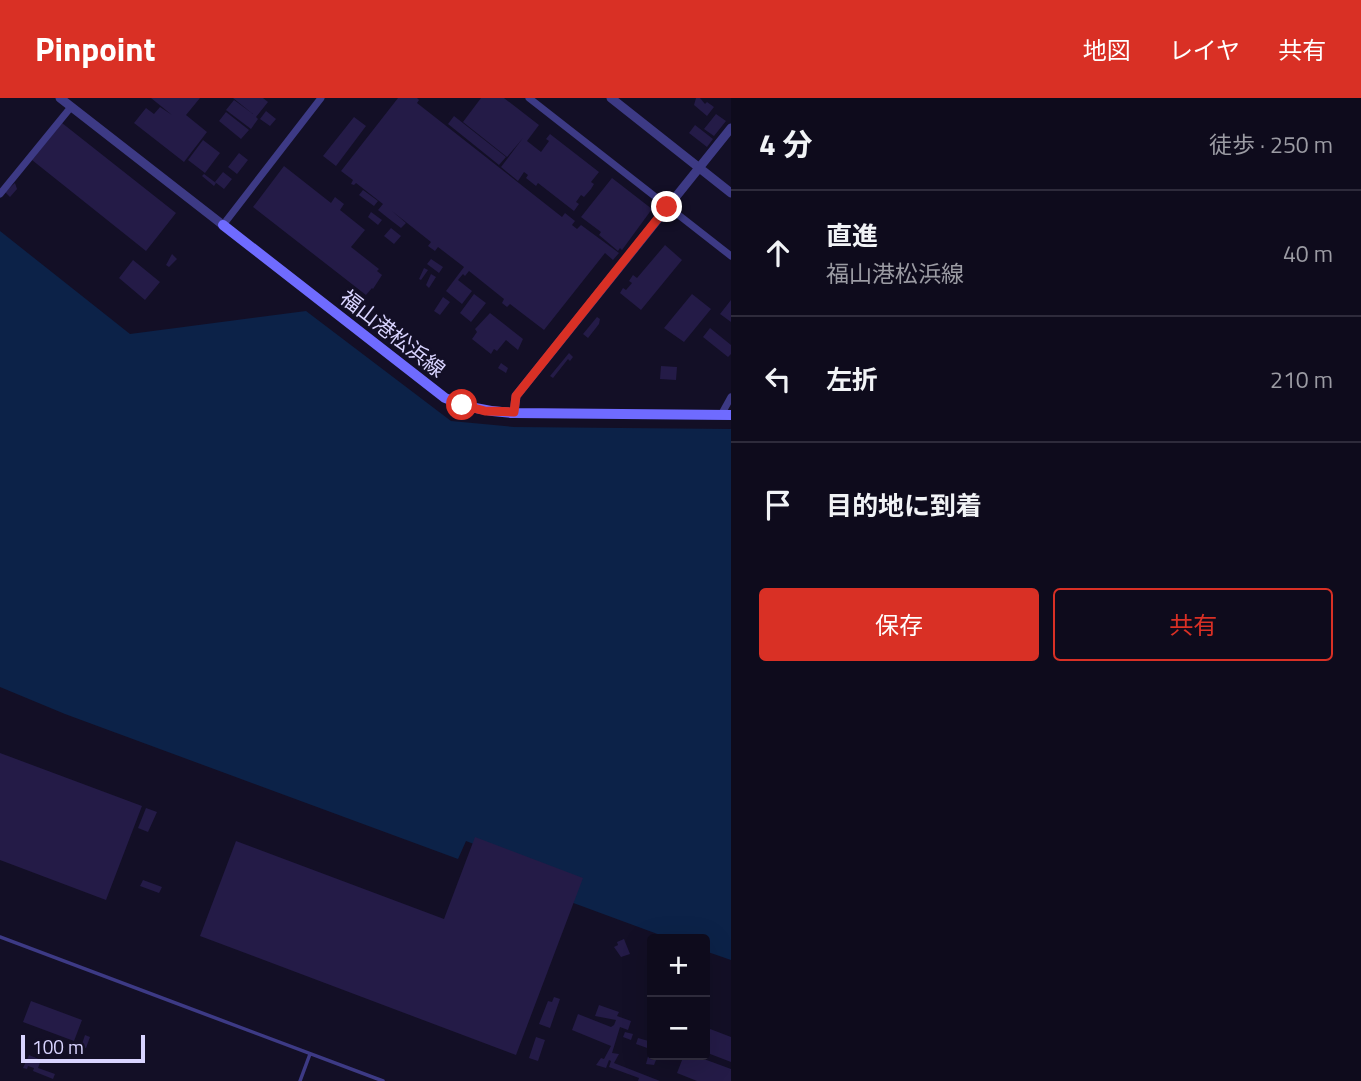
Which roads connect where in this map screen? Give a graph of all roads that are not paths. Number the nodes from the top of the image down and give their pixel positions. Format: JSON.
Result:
{"nodes":[{"id":1,"x":60,"y":98,"type":"edge"},
{"id":2,"x":321,"y":98,"type":"edge"},
{"id":3,"x":529,"y":98,"type":"edge"},
{"id":4,"x":611,"y":98,"type":"edge"},
{"id":5,"x":71,"y":107,"type":"junction"},
{"id":6,"x":731,"y":128,"type":"edge"},
{"id":7,"x":699,"y":168,"type":"junction"},
{"id":8,"x":731,"y":192,"type":"edge"},
{"id":9,"x":0,"y":194,"type":"edge"},
{"id":10,"x":667,"y":207,"type":"junction"},
{"id":11,"x":223,"y":225,"type":"junction"},
{"id":12,"x":731,"y":256,"type":"edge"},
{"id":13,"x":731,"y":397,"type":"edge"},
{"id":14,"x":514,"y":412,"type":"junction"},
{"id":15,"x":726,"y":415,"type":"edge"},
{"id":16,"x":0,"y":937,"type":"edge"},
{"id":17,"x":310,"y":1054,"type":"junction"},
{"id":18,"x":300,"y":1081,"type":"edge"},
{"id":19,"x":383,"y":1081,"type":"edge"}],
"edges":[{"from":1,"to":5,"type":"street"},
{"from":2,"to":11,"type":"street"},
{"from":3,"to":10,"type":"street"},
{"from":4,"to":7,"type":"street"},
{"from":5,"to":9,"type":"street"},
{"from":5,"to":11,"type":"street"},
{"from":6,"to":7,"type":"street"},
{"from":7,"to":8,"type":"street"},
{"from":7,"to":10,"type":"street"},
{"from":10,"to":12,"type":"street"},
{"from":10,"to":14,"type":"street"},
{"from":11,"to":14,"type":"main road","name":"福山港松浜線"},
{"from":13,"to":15,"type":"street"},
{"from":14,"to":15,"type":"main road","name":"福山港松浜線"},
{"from":16,"to":17,"type":"lane"},
{"from":17,"to":18,"type":"lane"},
{"from":17,"to":19,"type":"lane"}]}
